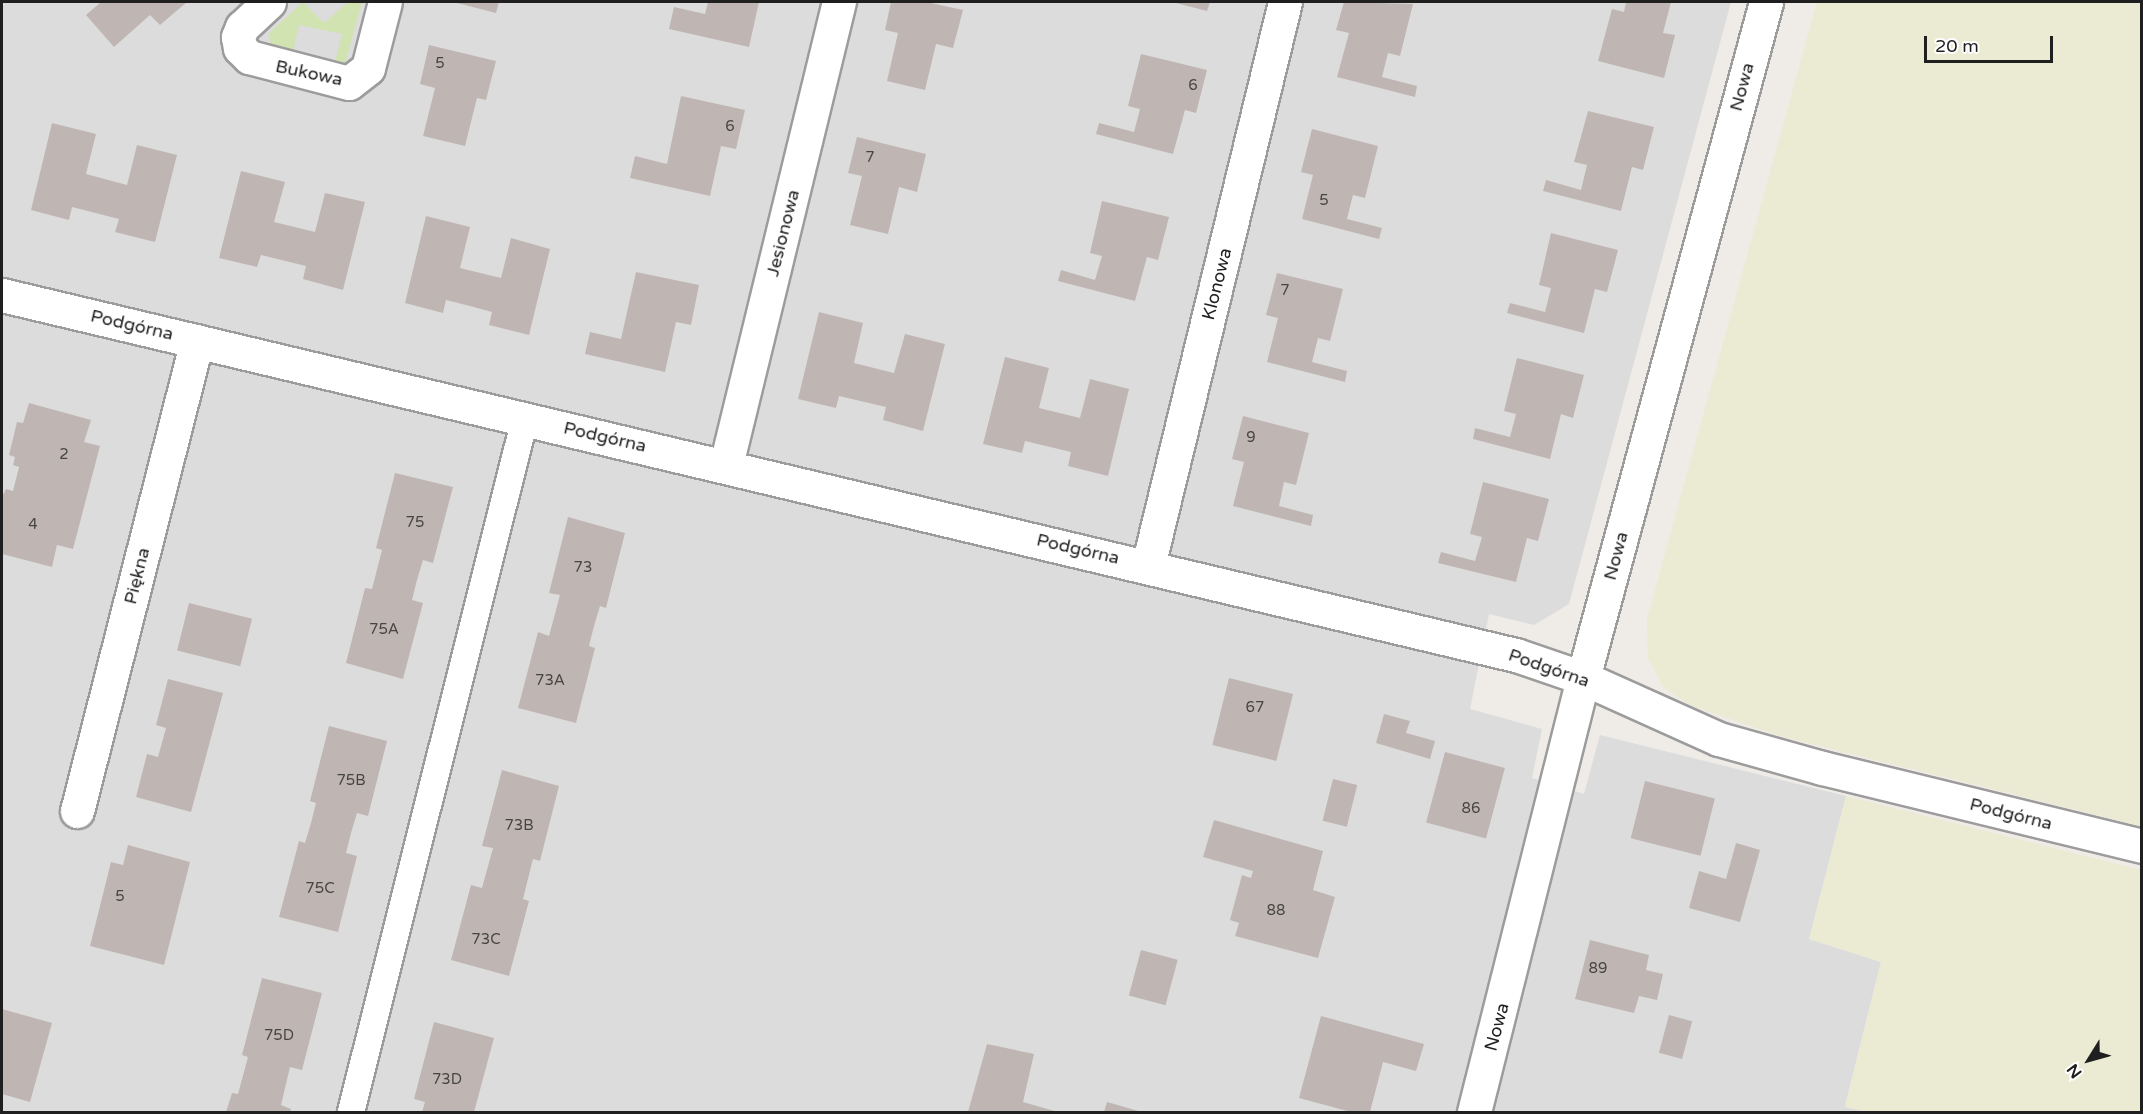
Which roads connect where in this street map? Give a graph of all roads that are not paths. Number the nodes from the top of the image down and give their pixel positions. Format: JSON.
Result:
{"nodes":[{"id":1,"x":269,"y":2,"type":"edge"},
{"id":2,"x":385,"y":2,"type":"edge"},
{"id":3,"x":839,"y":2,"type":"edge"},
{"id":4,"x":1286,"y":2,"type":"edge"},
{"id":5,"x":1766,"y":2,"type":"edge"},
{"id":6,"x":2,"y":295,"type":"edge"},
{"id":7,"x":197,"y":340,"type":"junction"},
{"id":8,"x":525,"y":418,"type":"junction"},
{"id":9,"x":726,"y":465,"type":"junction"},
{"id":10,"x":1148,"y":566,"type":"junction"},
{"id":11,"x":1583,"y":678,"type":"junction"},
{"id":12,"x":77,"y":811,"type":"dead end"},
{"id":13,"x":2142,"y":846,"type":"edge"},
{"id":14,"x":351,"y":1113,"type":"edge"},
{"id":15,"x":1474,"y":1113,"type":"edge"}],
"edges":[{"from":1,"to":2,"type":"street","name":"Bukowa"},
{"from":3,"to":9,"type":"street","name":"Jesionowa"},
{"from":4,"to":10,"type":"street","name":"Klonowa"},
{"from":5,"to":11,"type":"street","name":"Nowa"},
{"from":6,"to":7,"type":"street","name":"Podgórna"},
{"from":7,"to":8,"type":"street","name":"Podgórna"},
{"from":7,"to":12,"type":"street","name":"Piękna"},
{"from":8,"to":9,"type":"street","name":"Podgórna"},
{"from":8,"to":14,"type":"lane"},
{"from":9,"to":10,"type":"street","name":"Podgórna"},
{"from":10,"to":11,"type":"street","name":"Podgórna"},
{"from":11,"to":13,"type":"street","name":"Podgórna"},
{"from":11,"to":15,"type":"street","name":"Nowa"}]}
